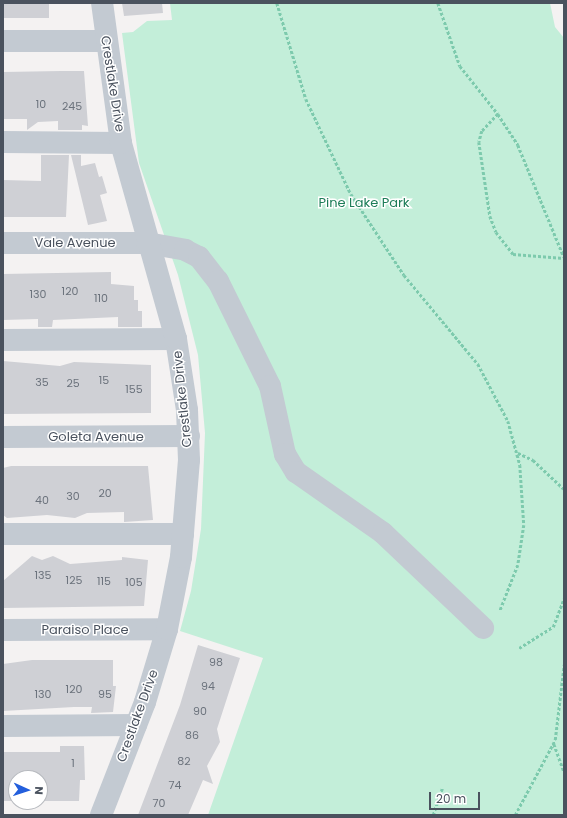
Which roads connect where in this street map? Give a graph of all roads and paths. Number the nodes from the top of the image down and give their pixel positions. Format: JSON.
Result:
{"nodes":[{"id":1,"x":102,"y":3,"type":"edge"},
{"id":2,"x":277,"y":3,"type":"edge"},
{"id":3,"x":438,"y":3,"type":"edge"},
{"id":4,"x":3,"y":41,"type":"edge"},
{"id":5,"x":105,"y":41,"type":"junction"},
{"id":6,"x":498,"y":114,"type":"junction"},
{"id":7,"x":3,"y":142,"type":"edge"},
{"id":8,"x":121,"y":143,"type":"junction"},
{"id":9,"x":3,"y":243,"type":"edge"},
{"id":10,"x":147,"y":243,"type":"junction"},
{"id":11,"x":564,"y":257,"type":"edge"},
{"id":12,"x":176,"y":339,"type":"junction"},
{"id":13,"x":3,"y":340,"type":"edge"},
{"id":14,"x":189,"y":436,"type":"junction"},
{"id":15,"x":3,"y":437,"type":"edge"},
{"id":16,"x":518,"y":453,"type":"junction"},
{"id":17,"x":564,"y":489,"type":"edge"},
{"id":18,"x":3,"y":534,"type":"edge"},
{"id":19,"x":184,"y":534,"type":"junction"},
{"id":20,"x":564,"y":599,"type":"edge"},
{"id":21,"x":500,"y":611,"type":"dead end"},
{"id":22,"x":483,"y":628,"type":"dead end"},
{"id":23,"x":167,"y":629,"type":"junction"},
{"id":24,"x":3,"y":630,"type":"edge"},
{"id":25,"x":519,"y":648,"type":"dead end"},
{"id":26,"x":564,"y":665,"type":"edge"},
{"id":27,"x":136,"y":725,"type":"junction"},
{"id":28,"x":3,"y":726,"type":"edge"},
{"id":29,"x":554,"y":744,"type":"junction"},
{"id":30,"x":564,"y":772,"type":"edge"},
{"id":31,"x":442,"y":790,"type":"dead end"},
{"id":32,"x":101,"y":815,"type":"edge"},
{"id":33,"x":433,"y":815,"type":"edge"},
{"id":34,"x":515,"y":815,"type":"edge"}],
"edges":[{"from":1,"to":5,"type":"street","name":"Crestlake Drive"},
{"from":2,"to":16,"type":"path"},
{"from":3,"to":6,"type":"path"},
{"from":4,"to":5,"type":"street"},
{"from":5,"to":8,"type":"street","name":"Crestlake Drive"},
{"from":6,"to":11,"type":"path"},
{"from":6,"to":11,"type":"path"},
{"from":7,"to":8,"type":"street"},
{"from":8,"to":10,"type":"street","name":"Crestlake Drive"},
{"from":9,"to":10,"type":"street","name":"Vale Avenue"},
{"from":10,"to":12,"type":"street","name":"Crestlake Drive"},
{"from":10,"to":22,"type":"street","name":"Vale Avenue"},
{"from":12,"to":13,"type":"street"},
{"from":12,"to":14,"type":"street","name":"Crestlake Drive"},
{"from":14,"to":15,"type":"street","name":"Goleta Avenue"},
{"from":14,"to":19,"type":"street","name":"Crestlake Drive"},
{"from":16,"to":17,"type":"path"},
{"from":16,"to":21,"type":"path"},
{"from":18,"to":19,"type":"street"},
{"from":19,"to":23,"type":"street","name":"Crestlake Drive"},
{"from":20,"to":25,"type":"path"},
{"from":23,"to":24,"type":"street","name":"Paraiso Place"},
{"from":23,"to":27,"type":"street","name":"Crestlake Drive"},
{"from":26,"to":29,"type":"path"},
{"from":27,"to":28,"type":"street"},
{"from":27,"to":32,"type":"street","name":"Crestlake Drive"},
{"from":29,"to":30,"type":"path"},
{"from":29,"to":34,"type":"path"},
{"from":31,"to":33,"type":"path"}]}
